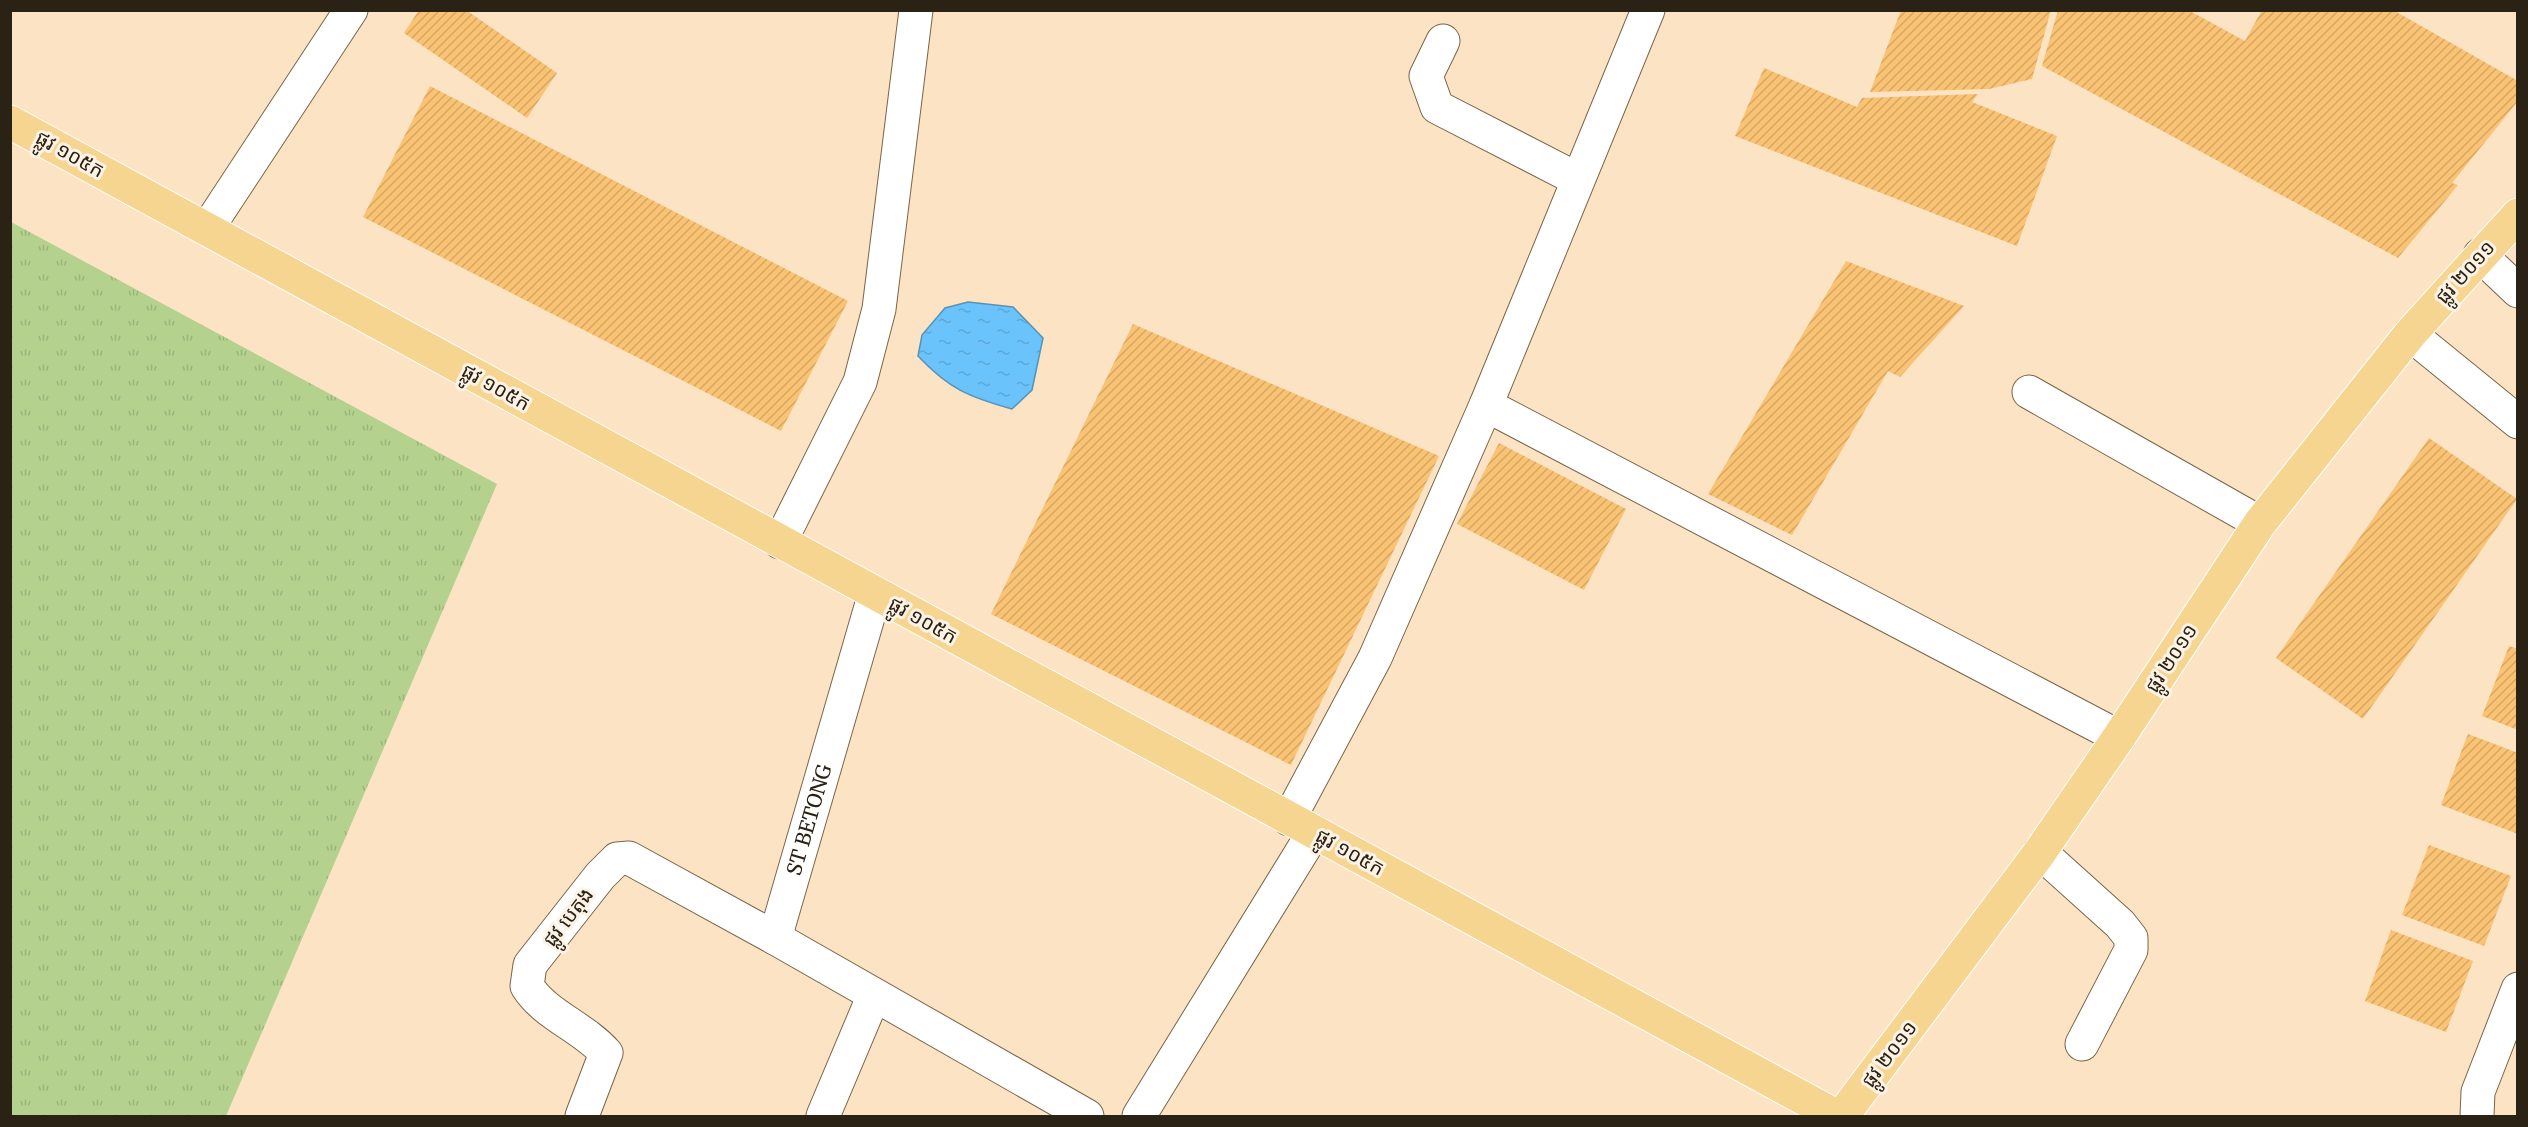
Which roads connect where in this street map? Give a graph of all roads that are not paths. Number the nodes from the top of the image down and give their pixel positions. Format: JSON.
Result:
{"nodes":[{"id":1,"x":351,"y":10,"type":"edge"},
{"id":2,"x":916,"y":10,"type":"edge"},
{"id":3,"x":1648,"y":10,"type":"edge"},
{"id":4,"x":1443,"y":41,"type":"dead end"},
{"id":5,"x":10,"y":122,"type":"edge"},
{"id":6,"x":1577,"y":179,"type":"junction"},
{"id":7,"x":2517,"y":215,"type":"edge"},
{"id":8,"x":207,"y":229,"type":"junction"},
{"id":9,"x":2480,"y":255,"type":"junction"},
{"id":10,"x":2517,"y":291,"type":"edge"},
{"id":11,"x":2410,"y":334,"type":"junction"},
{"id":12,"x":2029,"y":392,"type":"dead end"},
{"id":13,"x":1486,"y":405,"type":"junction"},
{"id":14,"x":2517,"y":422,"type":"edge"},
{"id":15,"x":2260,"y":523,"type":"junction"},
{"id":16,"x":780,"y":542,"type":"junction"},
{"id":17,"x":875,"y":593,"type":"junction"},
{"id":18,"x":2120,"y":737,"type":"junction"},
{"id":19,"x":1301,"y":826,"type":"junction"},
{"id":20,"x":2040,"y":852,"type":"junction"},
{"id":21,"x":775,"y":938,"type":"junction"},
{"id":22,"x":2517,"y":989,"type":"edge"},
{"id":23,"x":874,"y":995,"type":"junction"},
{"id":24,"x":2082,"y":1044,"type":"dead end"},
{"id":25,"x":582,"y":1116,"type":"edge"},
{"id":26,"x":823,"y":1116,"type":"edge"},
{"id":27,"x":1087,"y":1116,"type":"edge"},
{"id":28,"x":1139,"y":1116,"type":"edge"},
{"id":29,"x":1836,"y":1116,"type":"edge"},
{"id":30,"x":1842,"y":1116,"type":"edge"},
{"id":31,"x":2477,"y":1116,"type":"edge"}],
"edges":[{"from":1,"to":8,"type":"street"},
{"from":2,"to":16,"type":"street"},
{"from":3,"to":6,"type":"street"},
{"from":4,"to":6,"type":"street"},
{"from":5,"to":8,"type":"main road","name":"ផ្លូវ ១០៥ក"},
{"from":6,"to":13,"type":"street"},
{"from":7,"to":9,"type":"main road","name":"ផ្លូវ ២០១១"},
{"from":8,"to":16,"type":"main road","name":"ផ្លូវ ១០៥ក"},
{"from":9,"to":10,"type":"street"},
{"from":9,"to":11,"type":"main road","name":"ផ្លូវ ២០១១"},
{"from":11,"to":14,"type":"street"},
{"from":11,"to":15,"type":"main road","name":"ផ្លូវ ២០១១"},
{"from":12,"to":15,"type":"street"},
{"from":13,"to":18,"type":"street"},
{"from":13,"to":19,"type":"street"},
{"from":15,"to":18,"type":"main road","name":"ផ្លូវ ២០១១"},
{"from":16,"to":17,"type":"main road","name":"ផ្លូវ ១០៥ក"},
{"from":17,"to":19,"type":"main road","name":"ផ្លូវ ១០៥ក"},
{"from":17,"to":21,"type":"street","name":"ST BETONG"},
{"from":18,"to":20,"type":"main road","name":"ផ្លូវ ២០១១"},
{"from":19,"to":28,"type":"street"},
{"from":19,"to":29,"type":"main road","name":"ផ្លូវ ១០៥ក"},
{"from":20,"to":24,"type":"street"},
{"from":20,"to":30,"type":"main road","name":"ផ្លូវ ២០១១"},
{"from":21,"to":23,"type":"street"},
{"from":21,"to":25,"type":"street","name":"ផ្លូវ បេតុង"},
{"from":22,"to":31,"type":"street"},
{"from":23,"to":26,"type":"street"},
{"from":23,"to":27,"type":"street"}]}
